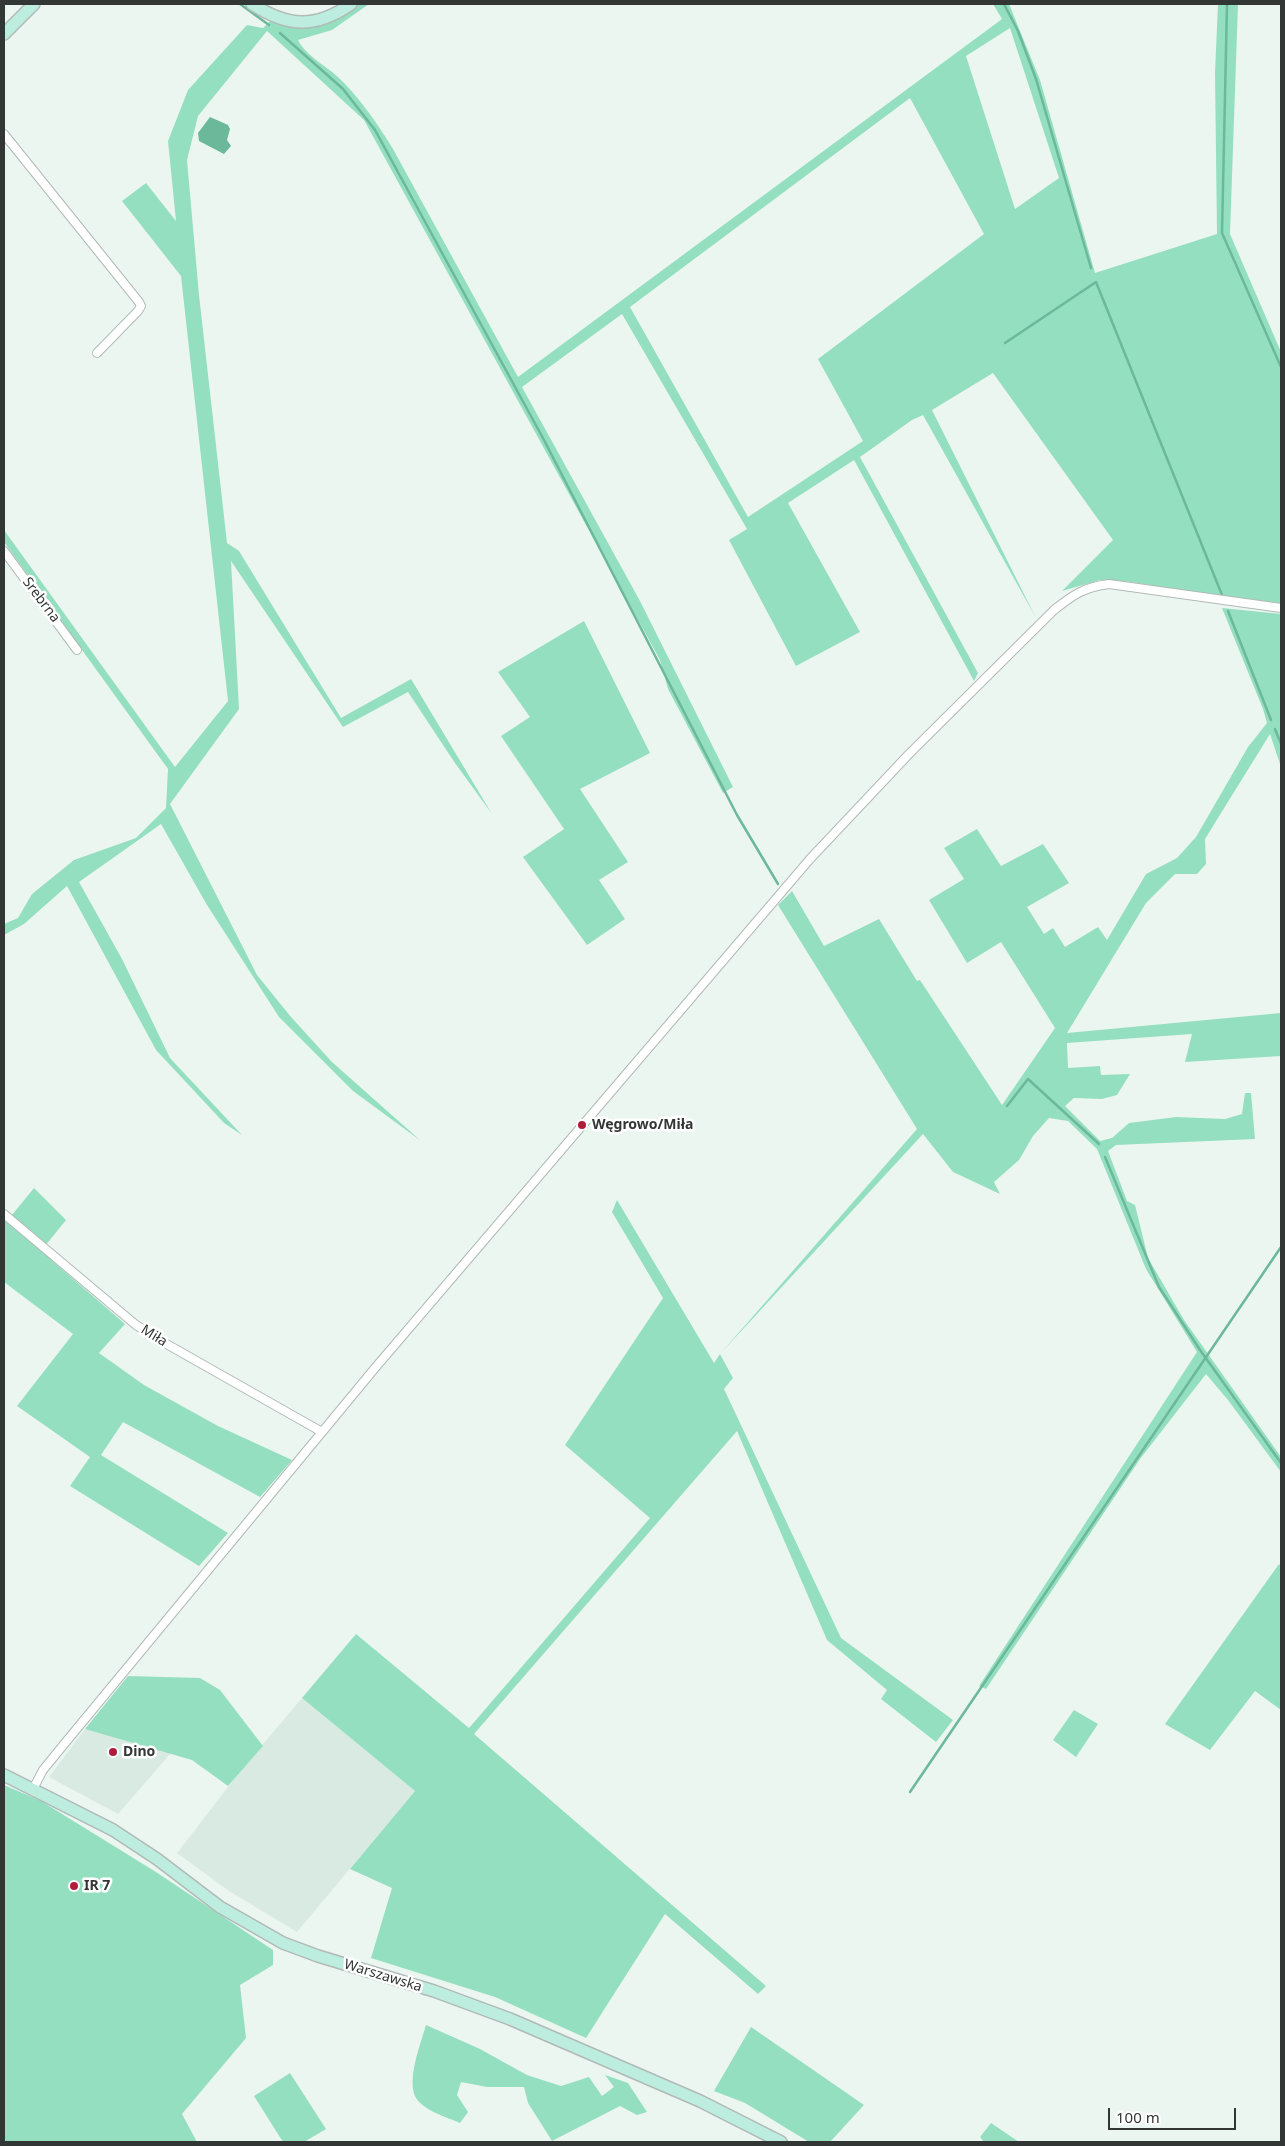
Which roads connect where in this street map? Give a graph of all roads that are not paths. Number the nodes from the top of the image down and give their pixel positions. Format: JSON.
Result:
{"nodes":[{"id":1,"x":34,"y":4,"type":"edge"},
{"id":2,"x":252,"y":4,"type":"edge"},
{"id":3,"x":351,"y":4,"type":"edge"},
{"id":4,"x":4,"y":34,"type":"edge"},
{"id":5,"x":4,"y":134,"type":"edge"},
{"id":6,"x":97,"y":353,"type":"dead end"},
{"id":7,"x":4,"y":551,"type":"edge"},
{"id":8,"x":1281,"y":608,"type":"edge"},
{"id":9,"x":77,"y":650,"type":"dead end"},
{"id":10,"x":4,"y":1214,"type":"edge"},
{"id":11,"x":322,"y":1432,"type":"junction"},
{"id":12,"x":4,"y":1775,"type":"edge"},
{"id":13,"x":33,"y":1789,"type":"junction"},
{"id":14,"x":781,"y":2142,"type":"edge"}],
"edges":[{"from":1,"to":4,"type":"main road"},
{"from":2,"to":3,"type":"main road"},
{"from":5,"to":6,"type":"street"},
{"from":7,"to":9,"type":"street","name":"Srebrna"},
{"from":8,"to":11,"type":"street"},
{"from":10,"to":11,"type":"street","name":"Miła"},
{"from":11,"to":13,"type":"street"},
{"from":12,"to":13,"type":"main road","name":"Warszawska"},
{"from":13,"to":14,"type":"main road","name":"Warszawska"}]}
